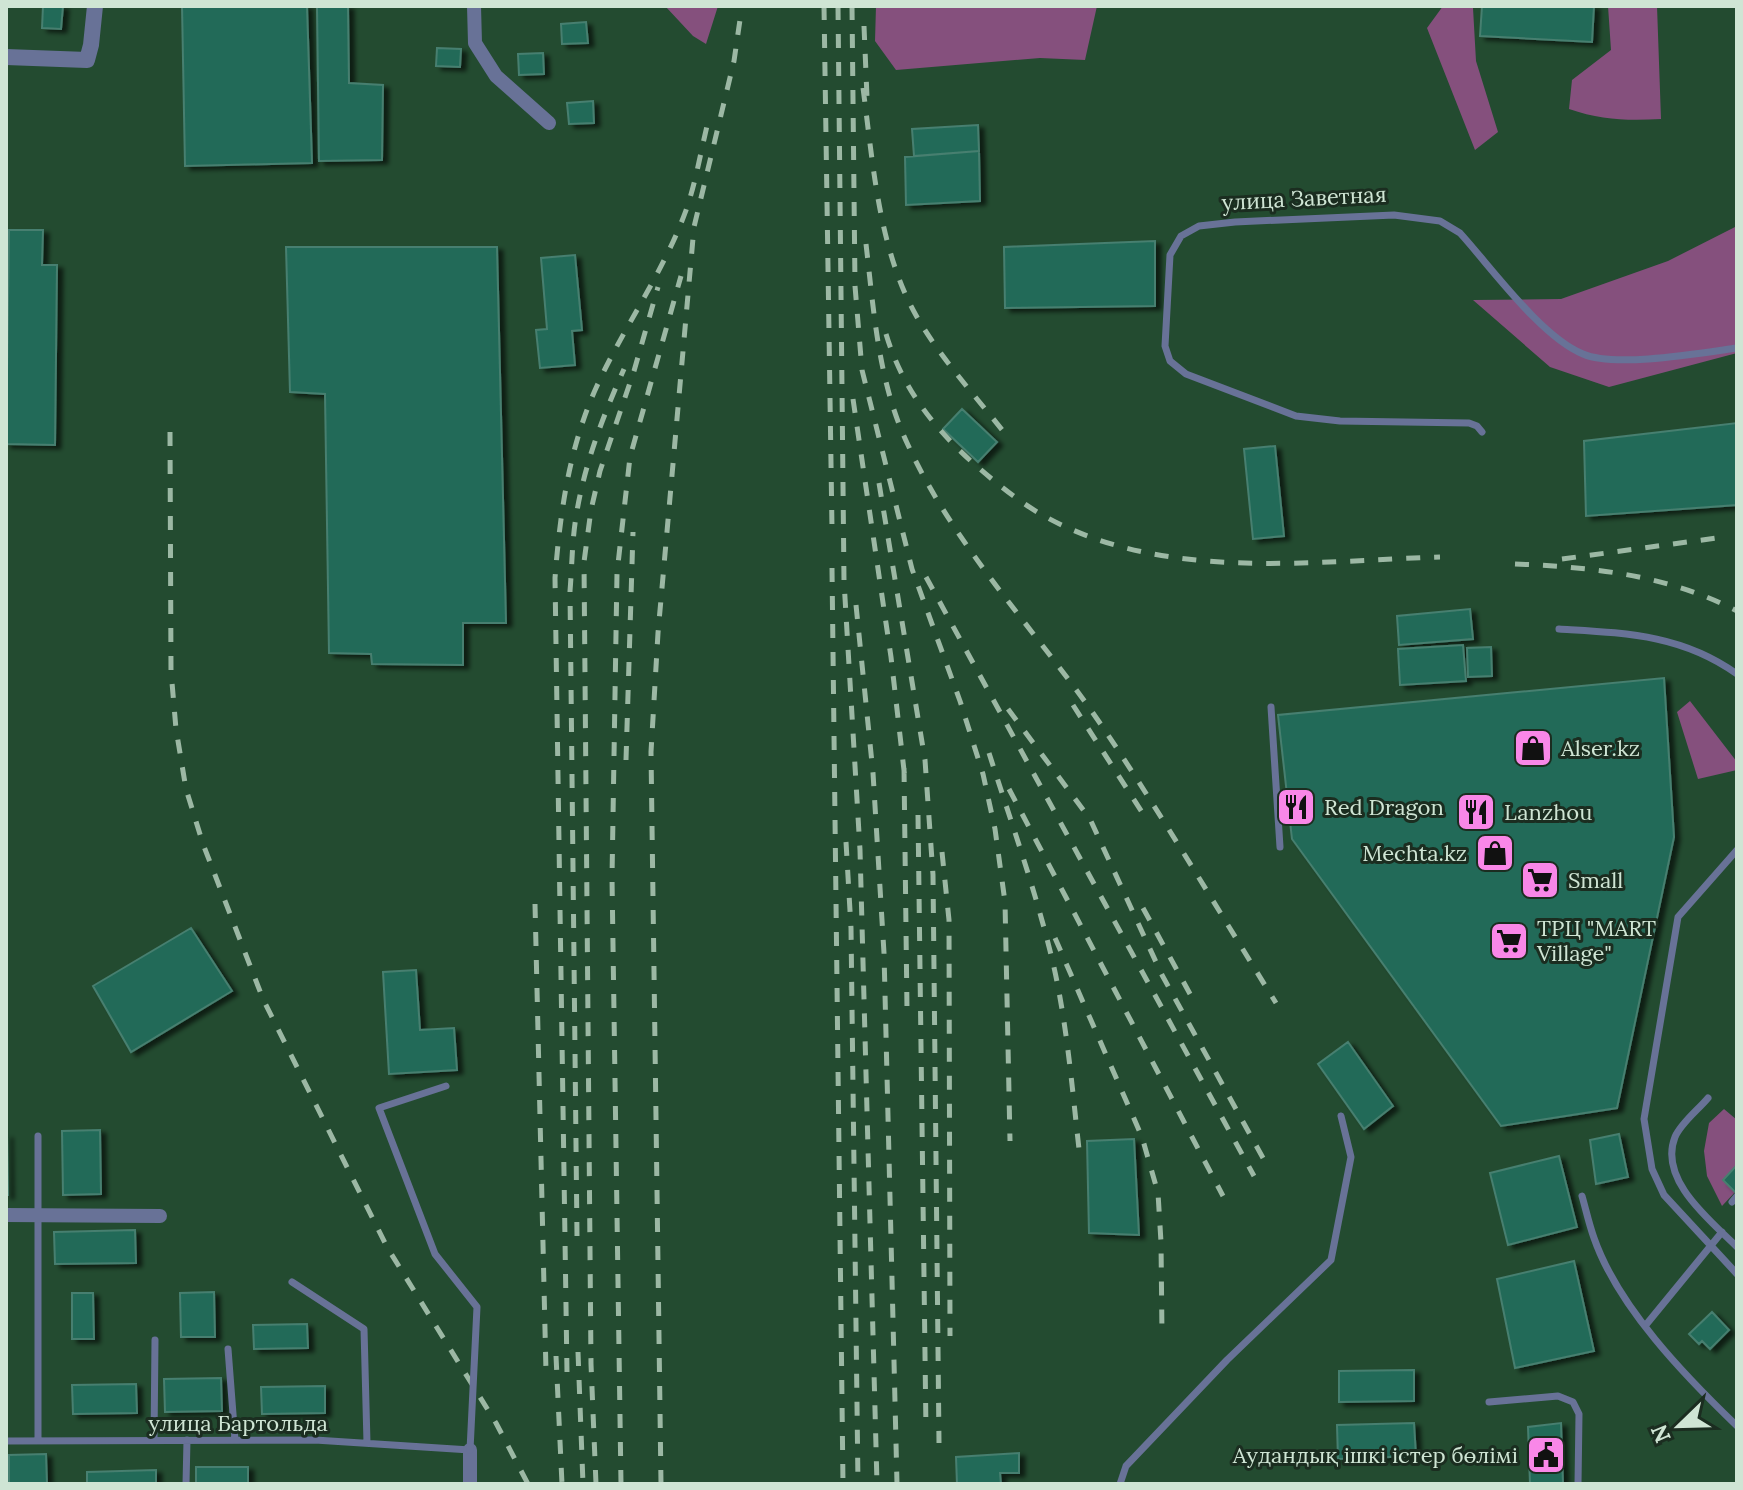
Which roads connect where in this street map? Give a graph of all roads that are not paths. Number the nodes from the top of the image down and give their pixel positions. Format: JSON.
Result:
{"nodes":[{"id":1,"x":95,"y":6,"type":"edge"},
{"id":2,"x":474,"y":6,"type":"edge"},
{"id":3,"x":6,"y":57,"type":"edge"},
{"id":4,"x":549,"y":123,"type":"dead end"},
{"id":5,"x":1737,"y":348,"type":"edge"},
{"id":6,"x":1482,"y":432,"type":"dead end"},
{"id":7,"x":1559,"y":629,"type":"dead end"},
{"id":8,"x":1737,"y":674,"type":"edge"},
{"id":9,"x":1271,"y":707,"type":"dead end"},
{"id":10,"x":1280,"y":847,"type":"dead end"},
{"id":11,"x":1737,"y":850,"type":"edge"},
{"id":12,"x":446,"y":1086,"type":"dead end"},
{"id":13,"x":1708,"y":1098,"type":"dead end"},
{"id":14,"x":1341,"y":1116,"type":"dead end"},
{"id":15,"x":38,"y":1136,"type":"dead end"},
{"id":16,"x":1582,"y":1196,"type":"dead end"},
{"id":17,"x":6,"y":1215,"type":"edge"},
{"id":18,"x":38,"y":1215,"type":"junction"},
{"id":19,"x":160,"y":1216,"type":"dead end"},
{"id":20,"x":1722,"y":1232,"type":"junction"},
{"id":21,"x":1709,"y":1246,"type":"junction"},
{"id":22,"x":1737,"y":1247,"type":"edge"},
{"id":23,"x":1737,"y":1274,"type":"edge"},
{"id":24,"x":292,"y":1282,"type":"dead end"},
{"id":25,"x":1645,"y":1326,"type":"junction"},
{"id":26,"x":155,"y":1340,"type":"dead end"},
{"id":27,"x":228,"y":1349,"type":"dead end"},
{"id":28,"x":1489,"y":1402,"type":"dead end"},
{"id":29,"x":1737,"y":1426,"type":"edge"},
{"id":30,"x":154,"y":1440,"type":"junction"},
{"id":31,"x":187,"y":1440,"type":"junction"},
{"id":32,"x":235,"y":1440,"type":"junction"},
{"id":33,"x":6,"y":1441,"type":"edge"},
{"id":34,"x":38,"y":1441,"type":"junction"},
{"id":35,"x":367,"y":1443,"type":"junction"},
{"id":36,"x":470,"y":1450,"type":"junction"},
{"id":37,"x":186,"y":1484,"type":"edge"},
{"id":38,"x":470,"y":1484,"type":"edge"},
{"id":39,"x":1120,"y":1484,"type":"edge"},
{"id":40,"x":1578,"y":1484,"type":"edge"}],
"edges":[{"from":1,"to":3,"type":"street"},
{"from":2,"to":4,"type":"street"},
{"from":5,"to":6,"type":"lane","name":"улица Заветная"},
{"from":7,"to":8,"type":"lane"},
{"from":9,"to":10,"type":"lane"},
{"from":11,"to":21,"type":"lane"},
{"from":12,"to":36,"type":"lane","bridge":true},
{"from":13,"to":20,"type":"lane"},
{"from":14,"to":39,"type":"lane"},
{"from":15,"to":18,"type":"lane"},
{"from":16,"to":25,"type":"lane"},
{"from":17,"to":18,"type":"street"},
{"from":18,"to":19,"type":"street"},
{"from":18,"to":34,"type":"lane"},
{"from":20,"to":21,"type":"lane"},
{"from":20,"to":22,"type":"lane"},
{"from":21,"to":23,"type":"lane"},
{"from":21,"to":25,"type":"lane"},
{"from":24,"to":35,"type":"lane"},
{"from":25,"to":29,"type":"lane"},
{"from":26,"to":30,"type":"lane"},
{"from":27,"to":32,"type":"lane"},
{"from":28,"to":40,"type":"lane"},
{"from":30,"to":31,"type":"lane","name":"улица Бартольда"},
{"from":30,"to":34,"type":"lane","name":"улица Бартольда"},
{"from":31,"to":32,"type":"lane","name":"улица Бартольда"},
{"from":31,"to":37,"type":"lane"},
{"from":32,"to":35,"type":"lane","name":"улица Бартольда"},
{"from":33,"to":34,"type":"lane","name":"улица Бартольда"},
{"from":35,"to":36,"type":"lane","name":"улица Бартольда"},
{"from":36,"to":38,"type":"street"}]}
